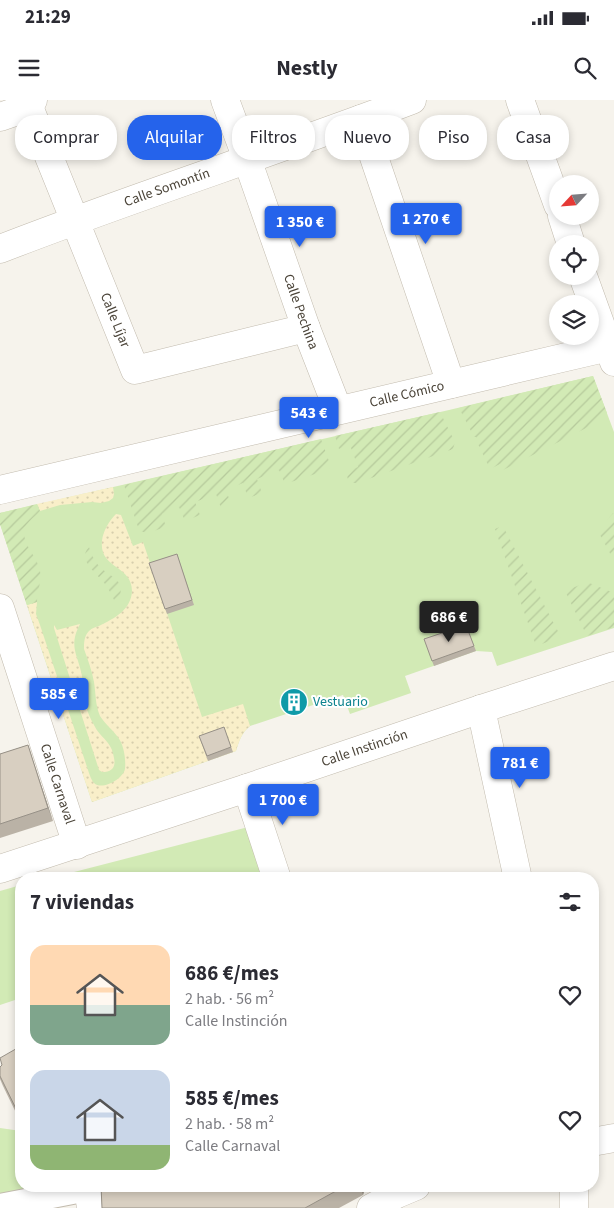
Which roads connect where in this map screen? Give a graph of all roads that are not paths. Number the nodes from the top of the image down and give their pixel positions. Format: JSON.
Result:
{"nodes":[{"id":1,"x":224,"y":100,"type":"edge"},
{"id":2,"x":412,"y":100,"type":"edge"},
{"id":3,"x":520,"y":100,"type":"edge"},
{"id":4,"x":31,"y":103,"type":"edge"},
{"id":5,"x":372,"y":115,"type":"edge"},
{"id":6,"x":0,"y":117,"type":"edge"},
{"id":7,"x":232,"y":121,"type":"edge"},
{"id":8,"x":244,"y":160,"type":"edge"},
{"id":9,"x":247,"y":160,"type":"edge"},
{"id":10,"x":375,"y":160,"type":"edge"},
{"id":11,"x":549,"y":180,"type":"edge"},
{"id":12,"x":74,"y":220,"type":"junction"},
{"id":13,"x":0,"y":249,"type":"edge"},
{"id":14,"x":586,"y":285,"type":"edge"},
{"id":15,"x":306,"y":328,"type":"junction"},
{"id":16,"x":611,"y":354,"type":"edge"},
{"id":17,"x":451,"y":384,"type":"junction"},
{"id":18,"x":338,"y":410,"type":"junction"},
{"id":19,"x":0,"y":490,"type":"edge"},
{"id":20,"x":0,"y":608,"type":"edge"},
{"id":21,"x":614,"y":666,"type":"edge"},
{"id":22,"x":481,"y":709,"type":"junction"},
{"id":23,"x":247,"y":788,"type":"junction"},
{"id":24,"x":77,"y":844,"type":"junction"},
{"id":25,"x":0,"y":869,"type":"edge"},
{"id":26,"x":275,"y":872,"type":"edge"},
{"id":27,"x":516,"y":872,"type":"edge"},
{"id":28,"x":614,"y":1138,"type":"edge"},
{"id":29,"x":599,"y":1141,"type":"edge"},
{"id":30,"x":574,"y":1192,"type":"edge"},
{"id":31,"x":89,"y":1194,"type":"edge"},
{"id":32,"x":403,"y":1194,"type":"edge"},
{"id":33,"x":0,"y":1206,"type":"edge"},
{"id":34,"x":371,"y":1208,"type":"edge"},
{"id":35,"x":574,"y":1208,"type":"edge"}],
"edges":[{"from":1,"to":7,"type":"street","name":"Calle Pechina"},
{"from":2,"to":5,"type":"street","name":"Calle Somontín"},
{"from":3,"to":11,"type":"street"},
{"from":4,"to":6,"type":"street"},
{"from":4,"to":12,"type":"street","name":"Calle Líjar"},
{"from":8,"to":12,"type":"street","name":"Calle Somontín"},
{"from":9,"to":15,"type":"street","name":"Calle Pechina"},
{"from":10,"to":17,"type":"street"},
{"from":12,"to":13,"type":"street","name":"Calle Somontín"},
{"from":12,"to":15,"type":"street","name":"Calle Líjar"},
{"from":14,"to":16,"type":"street"},
{"from":15,"to":18,"type":"street","name":"Calle Pechina"},
{"from":16,"to":17,"type":"street","name":"Calle Cómico"},
{"from":17,"to":18,"type":"street","name":"Calle Cómico"},
{"from":18,"to":19,"type":"street","name":"Calle Cómico"},
{"from":20,"to":24,"type":"street","name":"Calle Carnaval"},
{"from":21,"to":22,"type":"street","name":"Calle Instinción"},
{"from":22,"to":23,"type":"street","name":"Calle Instinción"},
{"from":22,"to":27,"type":"street"},
{"from":23,"to":24,"type":"street","name":"Calle Instinción"},
{"from":23,"to":26,"type":"street"},
{"from":24,"to":25,"type":"street","name":"Calle Instinción"},
{"from":28,"to":29,"type":"street"},
{"from":30,"to":35,"type":"street"},
{"from":31,"to":33,"type":"street"},
{"from":32,"to":34,"type":"street"}]}
